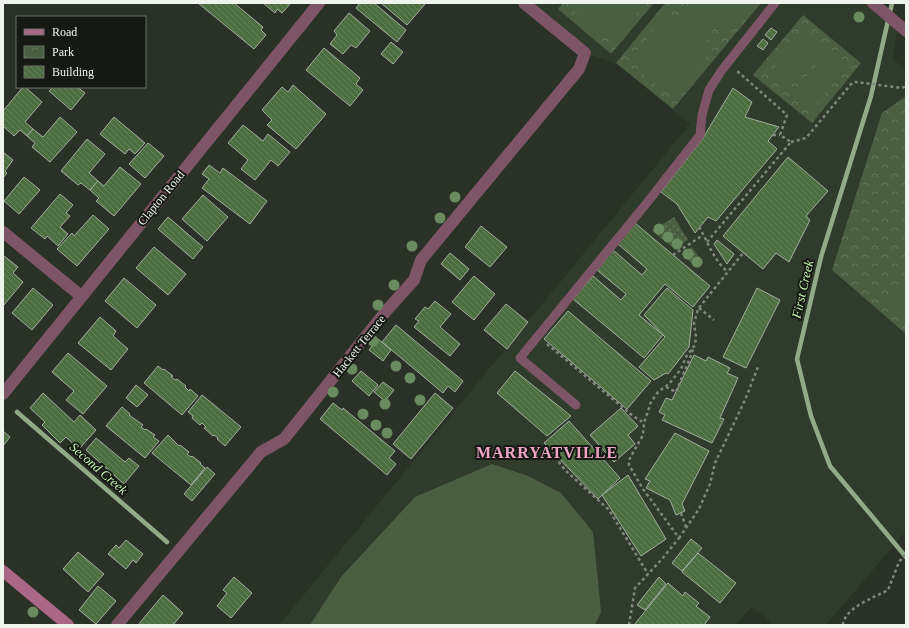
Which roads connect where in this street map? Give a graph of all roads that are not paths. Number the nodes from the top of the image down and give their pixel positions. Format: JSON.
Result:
{"nodes":[{"id":1,"x":319,"y":3,"type":"edge"},
{"id":2,"x":524,"y":3,"type":"edge"},
{"id":3,"x":775,"y":3,"type":"edge"},
{"id":4,"x":877,"y":6,"type":"edge"},
{"id":5,"x":902,"y":27,"type":"edge"},
{"id":6,"x":3,"y":232,"type":"edge"},
{"id":7,"x":81,"y":296,"type":"junction"},
{"id":8,"x":3,"y":394,"type":"edge"},
{"id":9,"x":576,"y":405,"type":"dead end"},
{"id":10,"x":3,"y":571,"type":"edge"},
{"id":11,"x":68,"y":625,"type":"edge"},
{"id":12,"x":117,"y":625,"type":"edge"}],
"edges":[{"from":1,"to":7,"type":"street","name":"Clapton Road"},
{"from":2,"to":12,"type":"street","name":"Hackett Terrace"},
{"from":3,"to":9,"type":"lane"},
{"from":4,"to":5,"type":"street"},
{"from":6,"to":7,"type":"street"},
{"from":7,"to":8,"type":"street","name":"Clapton Road"},
{"from":10,"to":11,"type":"main road"}]}
